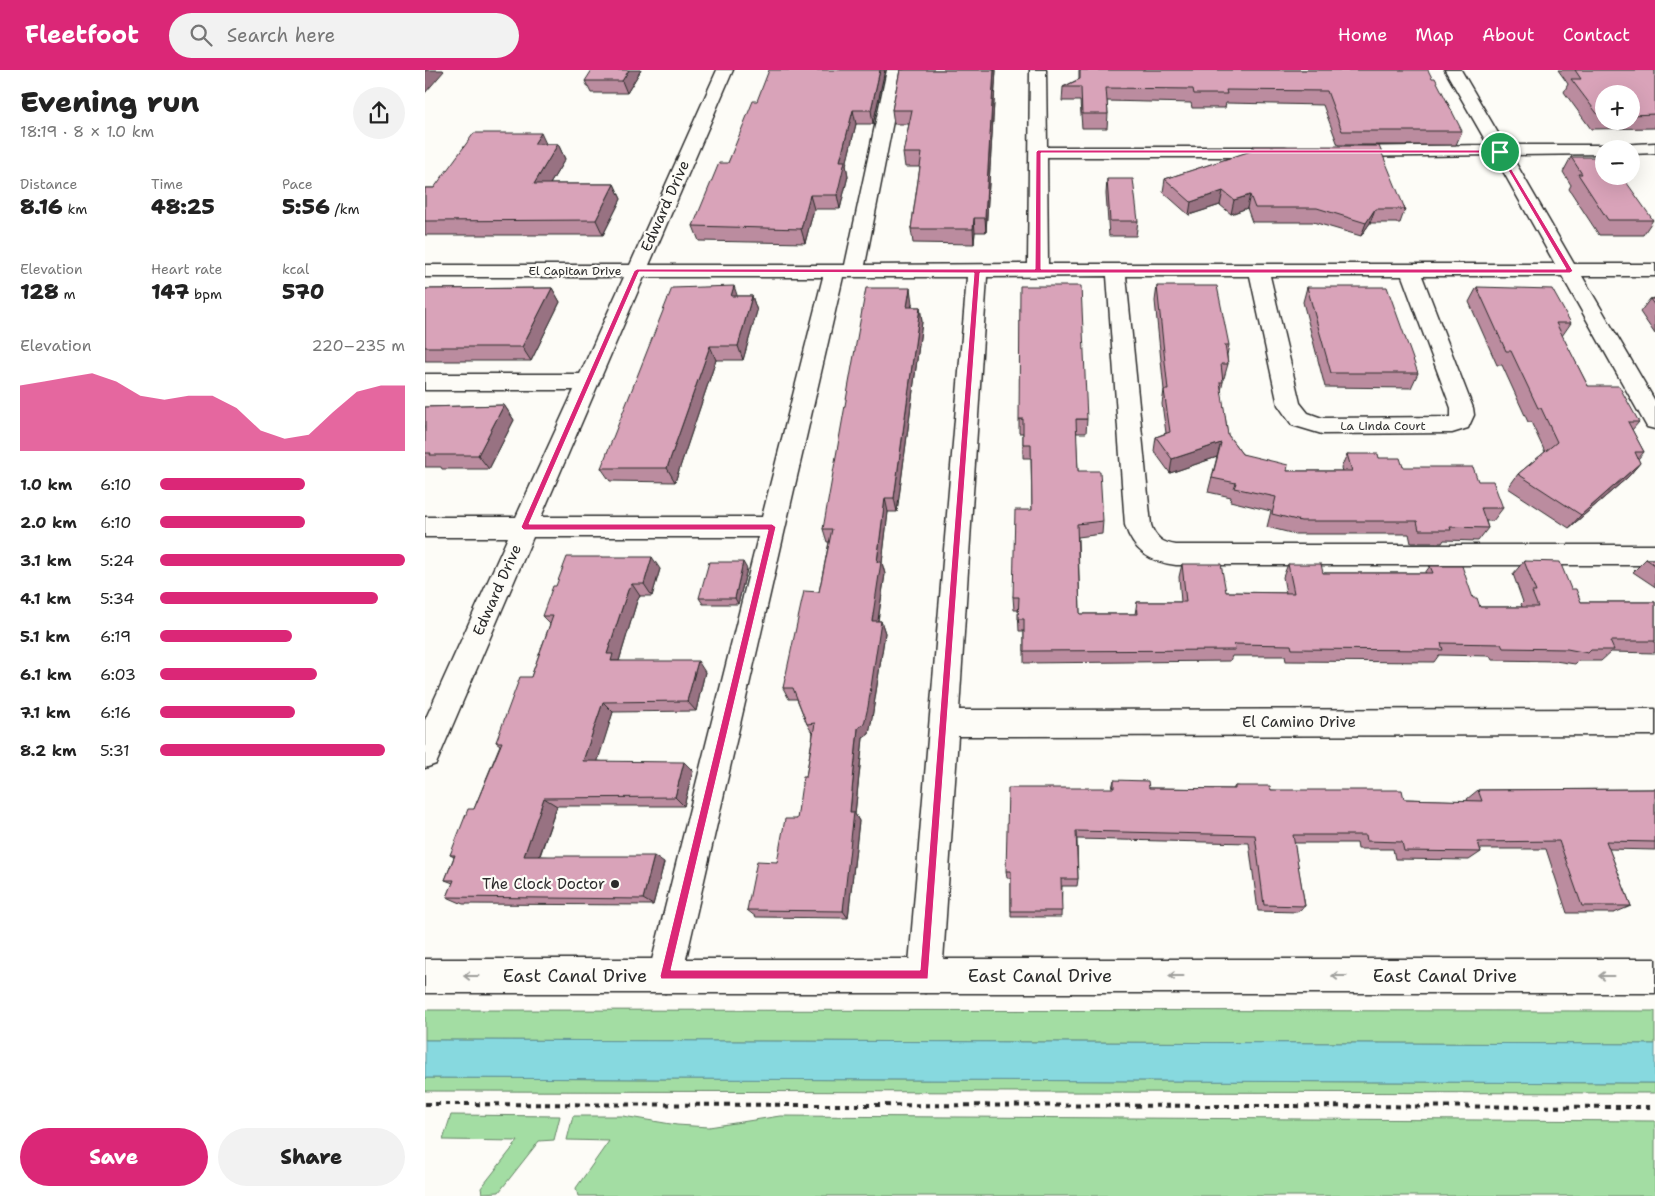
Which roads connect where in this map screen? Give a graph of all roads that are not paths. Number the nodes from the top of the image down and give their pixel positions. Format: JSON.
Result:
{"nodes":[{"id":1,"x":725,"y":70,"type":"edge"},
{"id":2,"x":895,"y":70,"type":"edge"},
{"id":3,"x":1038,"y":70,"type":"edge"},
{"id":4,"x":1453,"y":70,"type":"edge"},
{"id":5,"x":1640,"y":148,"type":"edge"},
{"id":6,"x":1655,"y":148,"type":"edge"},
{"id":7,"x":1595,"y":149,"type":"edge"},
{"id":8,"x":1038,"y":152,"type":"junction"},
{"id":9,"x":1302,"y":152,"type":"edge"},
{"id":10,"x":1332,"y":152,"type":"edge"},
{"id":11,"x":1500,"y":152,"type":"junction"},
{"id":12,"x":1655,"y":270,"type":"edge"},
{"id":13,"x":425,"y":271,"type":"edge"},
{"id":14,"x":637,"y":271,"type":"junction"},
{"id":15,"x":844,"y":271,"type":"junction"},
{"id":16,"x":977,"y":271,"type":"junction"},
{"id":17,"x":1038,"y":271,"type":"junction"},
{"id":18,"x":1116,"y":271,"type":"junction"},
{"id":19,"x":1259,"y":271,"type":"junction"},
{"id":20,"x":1409,"y":271,"type":"junction"},
{"id":21,"x":1570,"y":271,"type":"junction"},
{"id":22,"x":425,"y":382,"type":"edge"},
{"id":23,"x":588,"y":382,"type":"junction"},
{"id":24,"x":1648,"y":395,"type":"edge"},
{"id":25,"x":1655,"y":421,"type":"edge"},
{"id":26,"x":425,"y":526,"type":"edge"},
{"id":27,"x":524,"y":527,"type":"junction"},
{"id":28,"x":772,"y":527,"type":"junction"},
{"id":29,"x":1655,"y":555,"type":"edge"},
{"id":30,"x":433,"y":715,"type":"edge"},
{"id":31,"x":1655,"y":722,"type":"edge"},
{"id":32,"x":943,"y":723,"type":"junction"},
{"id":33,"x":425,"y":754,"type":"edge"},
{"id":34,"x":425,"y":976,"type":"edge"},
{"id":35,"x":665,"y":976,"type":"junction"},
{"id":36,"x":925,"y":976,"type":"junction"},
{"id":37,"x":1655,"y":976,"type":"edge"}],
"edges":[{"from":1,"to":14,"type":"street","name":"Edward Drive"},
{"from":2,"to":15,"type":"street"},
{"from":3,"to":8,"type":"street"},
{"from":4,"to":11,"type":"street"},
{"from":5,"to":6,"type":"street"},
{"from":7,"to":11,"type":"street"},
{"from":8,"to":9,"type":"street"},
{"from":8,"to":17,"type":"street"},
{"from":10,"to":11,"type":"street"},
{"from":11,"to":21,"type":"street"},
{"from":12,"to":21,"type":"street","name":"El Capitan Drive"},
{"from":13,"to":14,"type":"street","name":"El Capitan Drive"},
{"from":14,"to":15,"type":"street","name":"El Capitan Drive"},
{"from":14,"to":23,"type":"street","name":"Edward Drive"},
{"from":15,"to":16,"type":"street","name":"El Capitan Drive"},
{"from":15,"to":28,"type":"street"},
{"from":16,"to":17,"type":"street","name":"El Capitan Drive"},
{"from":16,"to":32,"type":"street"},
{"from":17,"to":18,"type":"street","name":"El Capitan Drive"},
{"from":18,"to":19,"type":"street","name":"El Capitan Drive"},
{"from":18,"to":29,"type":"street"},
{"from":19,"to":20,"type":"street","name":"El Capitan Drive"},
{"from":19,"to":20,"type":"street","name":"La Linda Court"},
{"from":20,"to":21,"type":"street","name":"El Capitan Drive"},
{"from":21,"to":24,"type":"street"},
{"from":22,"to":23,"type":"street"},
{"from":23,"to":27,"type":"street","name":"Edward Drive"},
{"from":24,"to":25,"type":"street"},
{"from":26,"to":27,"type":"street"},
{"from":27,"to":28,"type":"street"},
{"from":27,"to":30,"type":"street","name":"Edward Drive"},
{"from":28,"to":35,"type":"street"},
{"from":30,"to":33,"type":"street","name":"Edward Drive"},
{"from":31,"to":32,"type":"street","name":"El Camino Drive"},
{"from":32,"to":36,"type":"street"},
{"from":35,"to":34,"type":"street","name":"East Canal Drive","one_way":true},
{"from":35,"to":36,"type":"street","name":"East Canal Drive"},
{"from":37,"to":36,"type":"street","name":"East Canal Drive","one_way":true}]}
